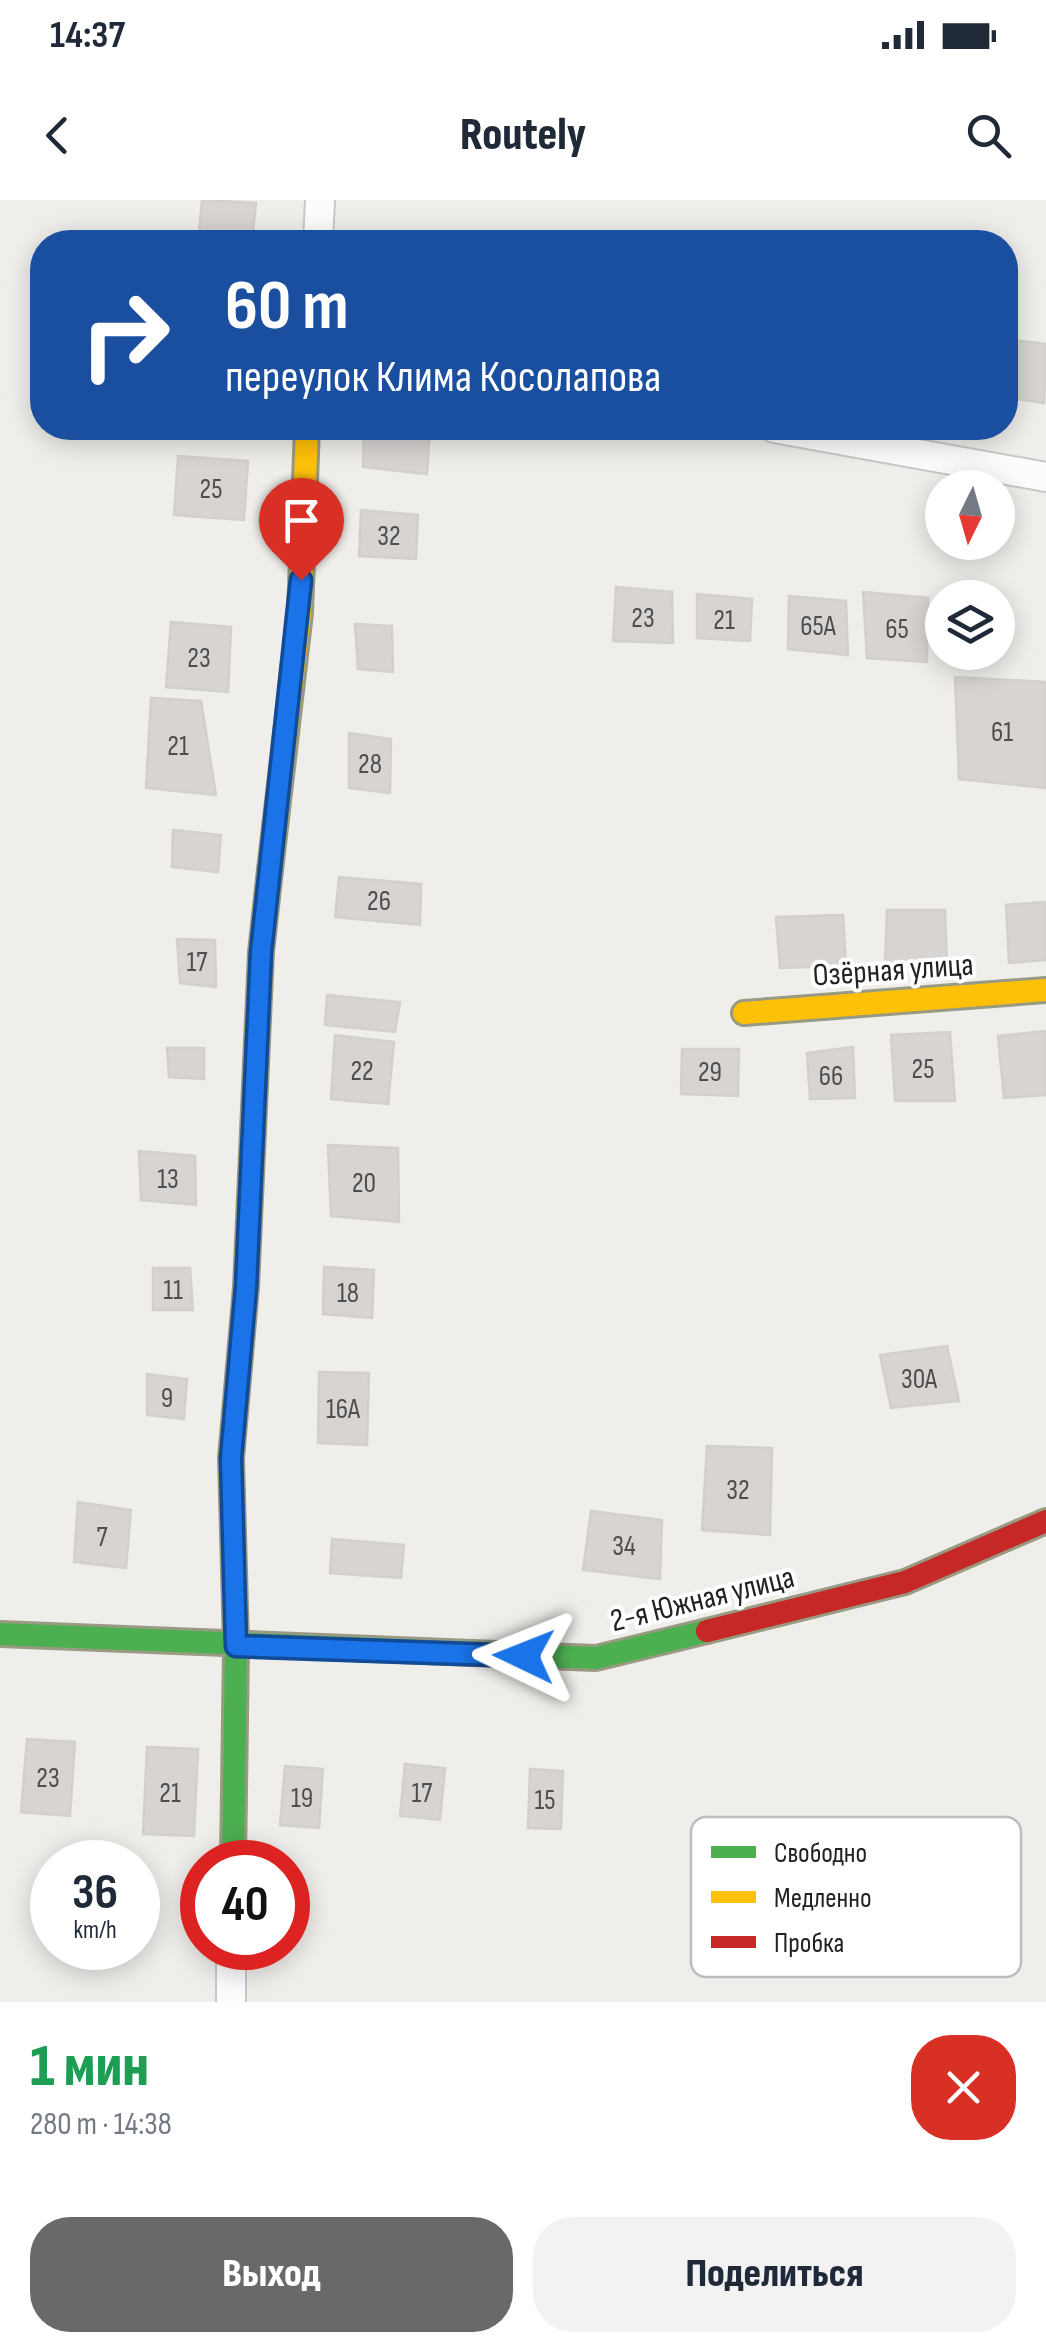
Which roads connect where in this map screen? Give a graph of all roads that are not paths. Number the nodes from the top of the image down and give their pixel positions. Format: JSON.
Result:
{"nodes":[{"id":1,"x":320,"y":200,"type":"edge"},
{"id":2,"x":319,"y":230,"type":"edge"},
{"id":3,"x":307,"y":440,"type":"edge"},
{"id":4,"x":841,"y":440,"type":"edge"},
{"id":5,"x":1046,"y":477,"type":"edge"},
{"id":6,"x":1046,"y":990,"type":"edge"},
{"id":7,"x":744,"y":1013,"type":"dead end"},
{"id":8,"x":1046,"y":1522,"type":"edge"},
{"id":9,"x":0,"y":1634,"type":"edge"},
{"id":10,"x":236,"y":1646,"type":"junction"},
{"id":11,"x":233,"y":1840,"type":"edge"},
{"id":12,"x":232,"y":1970,"type":"edge"},
{"id":13,"x":231,"y":2002,"type":"edge"}],
"edges":[{"from":1,"to":2,"type":"street"},
{"from":3,"to":10,"type":"street"},
{"from":4,"to":5,"type":"street"},
{"from":6,"to":7,"type":"street","name":"Озёрная улица"},
{"from":8,"to":10,"type":"street","name":"2-я Южная улица"},
{"from":9,"to":10,"type":"street","name":"2-я Южная улица"},
{"from":10,"to":11,"type":"street"},
{"from":12,"to":13,"type":"street"}]}
